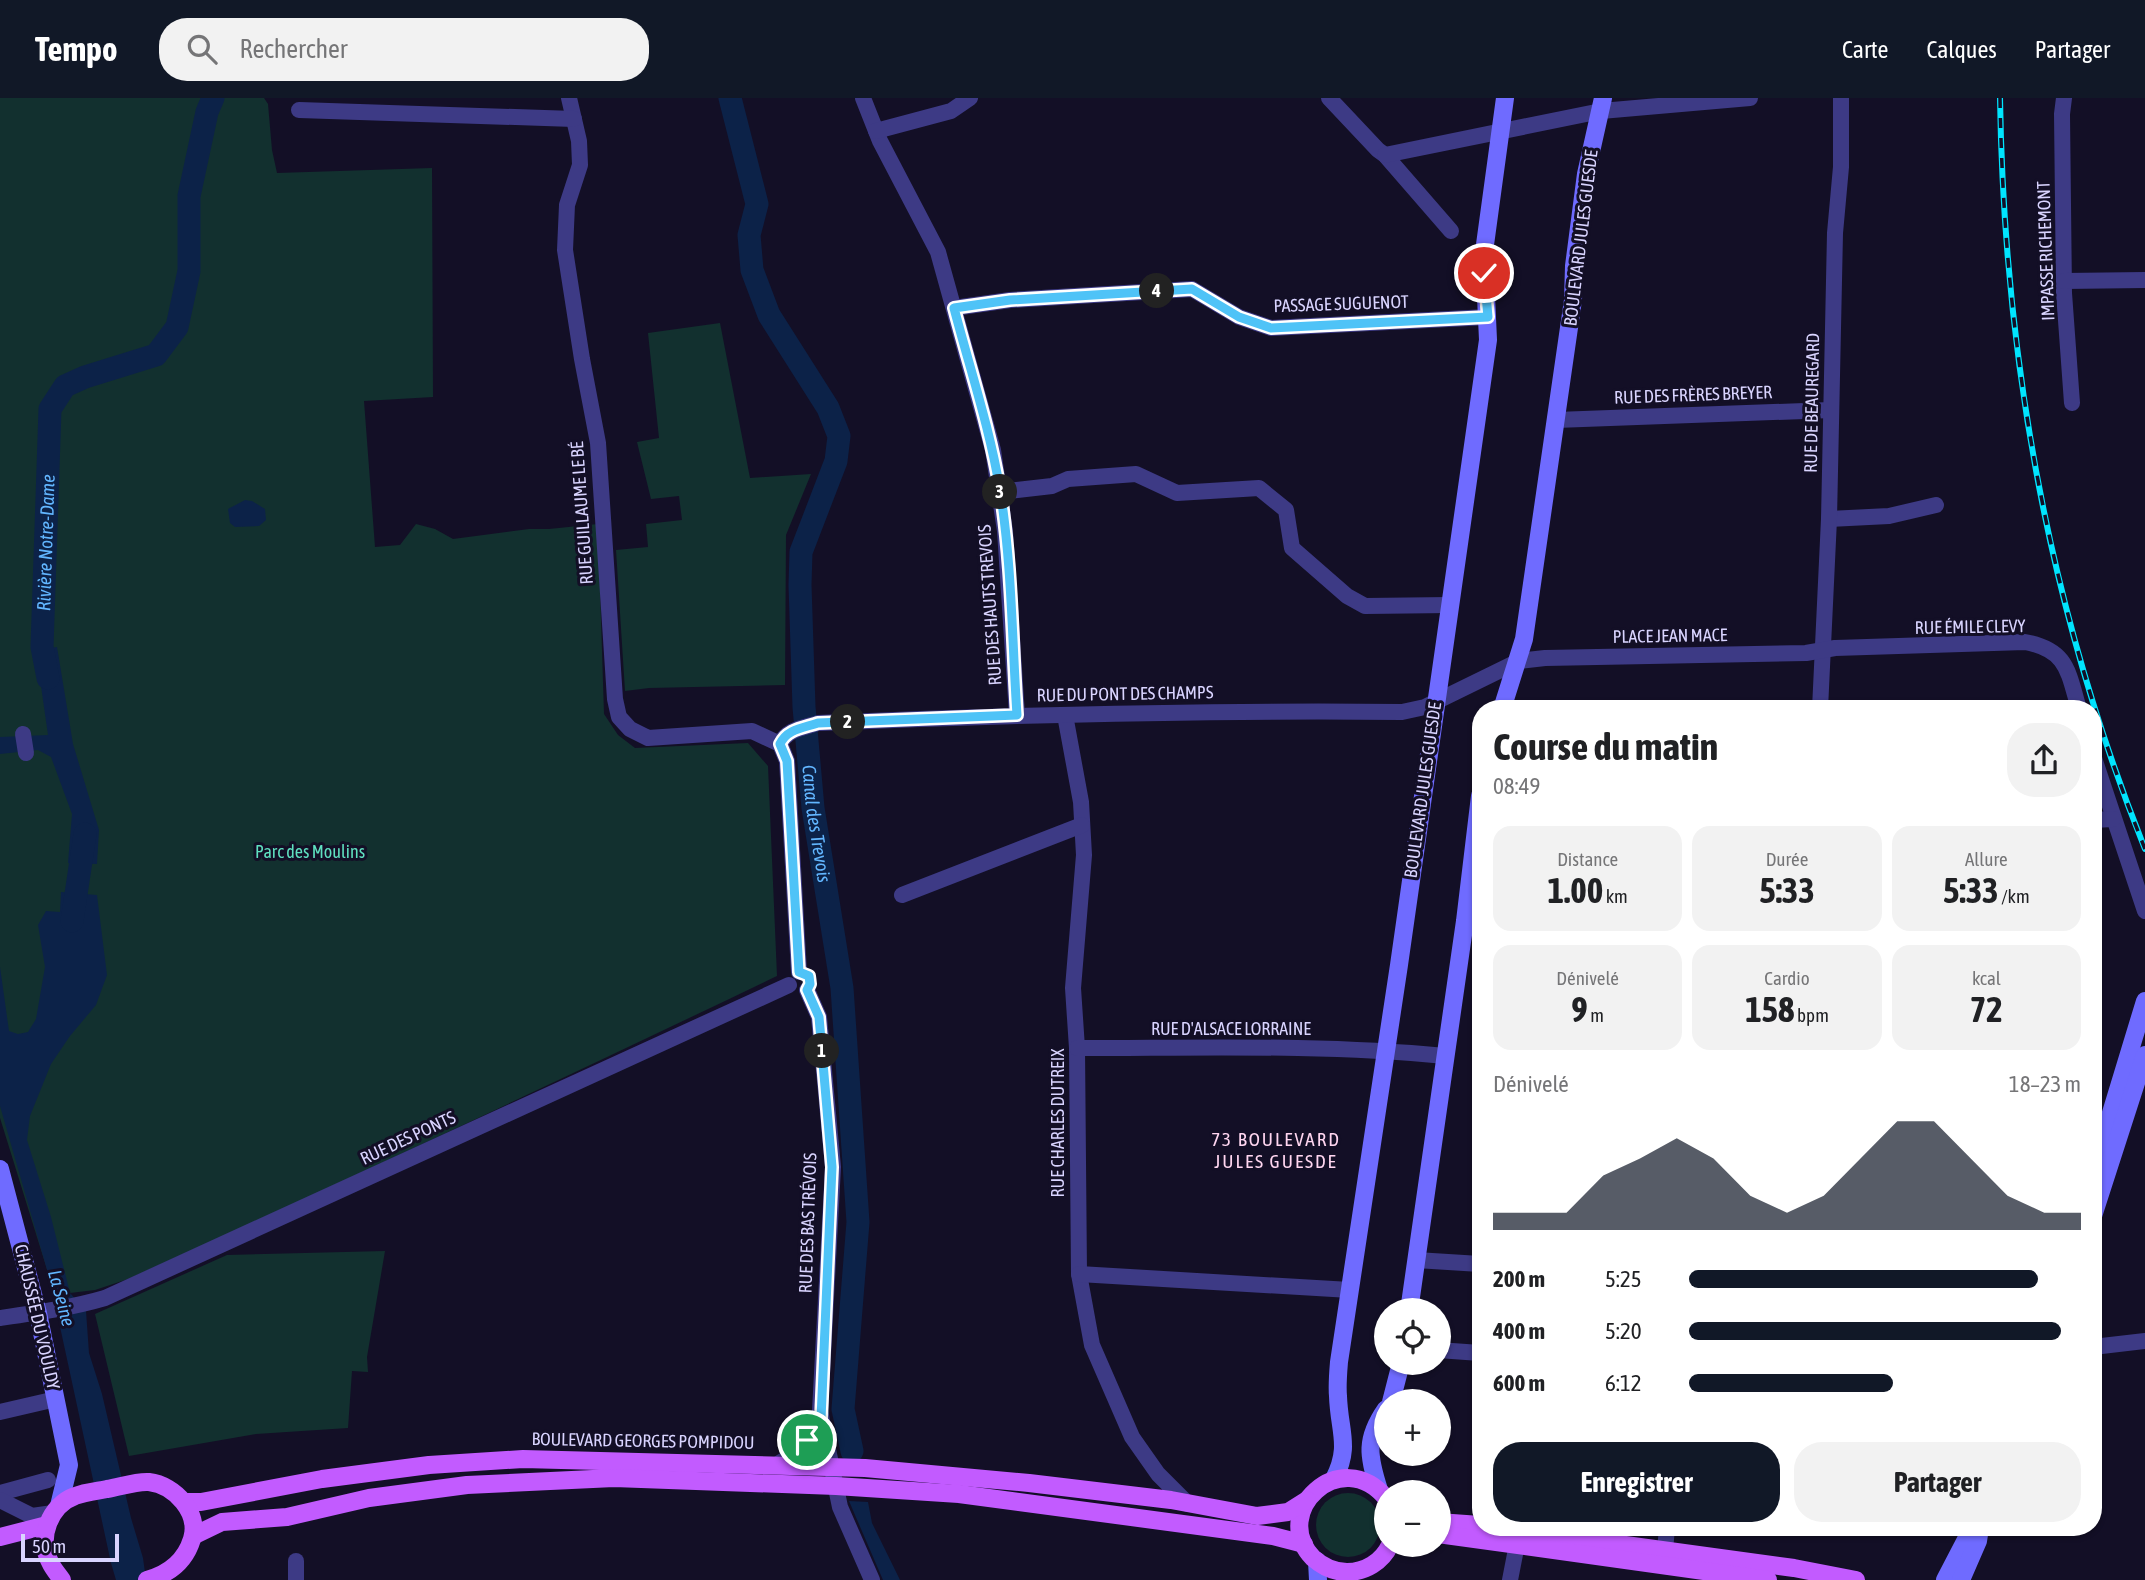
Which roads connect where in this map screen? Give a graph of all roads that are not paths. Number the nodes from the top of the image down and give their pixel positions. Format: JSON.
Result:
{"nodes":[{"id":1,"x":569,"y":98,"type":"edge"},
{"id":2,"x":863,"y":98,"type":"edge"},
{"id":3,"x":970,"y":98,"type":"edge"},
{"id":4,"x":1329,"y":98,"type":"edge"},
{"id":5,"x":1505,"y":98,"type":"edge"},
{"id":6,"x":1750,"y":98,"type":"edge"},
{"id":7,"x":1841,"y":98,"type":"edge"},
{"id":8,"x":2064,"y":98,"type":"edge"},
{"id":9,"x":1602,"y":104,"type":"edge"},
{"id":10,"x":299,"y":110,"type":"dead end"},
{"id":11,"x":574,"y":119,"type":"junction"},
{"id":12,"x":876,"y":131,"type":"junction"},
{"id":13,"x":1500,"y":132,"type":"junction"},
{"id":14,"x":1385,"y":155,"type":"junction"},
{"id":15,"x":1451,"y":231,"type":"dead end"},
{"id":16,"x":2145,"y":280,"type":"edge"},
{"id":17,"x":2064,"y":281,"type":"junction"},
{"id":18,"x":954,"y":308,"type":"junction"},
{"id":19,"x":1488,"y":317,"type":"junction"},
{"id":20,"x":2072,"y":402,"type":"dead end"},
{"id":21,"x":1831,"y":410,"type":"junction"},
{"id":22,"x":1556,"y":420,"type":"junction"},
{"id":23,"x":1000,"y":492,"type":"junction"},
{"id":24,"x":1936,"y":505,"type":"dead end"},
{"id":25,"x":1829,"y":519,"type":"junction"},
{"id":26,"x":1450,"y":605,"type":"junction"},
{"id":27,"x":1822,"y":652,"type":"junction"},
{"id":28,"x":1519,"y":661,"type":"junction"},
{"id":29,"x":1504,"y":700,"type":"edge"},
{"id":30,"x":1820,"y":700,"type":"edge"},
{"id":31,"x":2076,"y":700,"type":"edge"},
{"id":32,"x":1436,"y":702,"type":"junction"},
{"id":33,"x":1017,"y":715,"type":"junction"},
{"id":34,"x":1066,"y":715,"type":"junction"},
{"id":35,"x":23,"y":734,"type":"dead end"},
{"id":36,"x":785,"y":738,"type":"junction"},
{"id":37,"x":26,"y":753,"type":"dead end"},
{"id":38,"x":2102,"y":784,"type":"edge"},
{"id":39,"x":2113,"y":819,"type":"junction"},
{"id":40,"x":2102,"y":820,"type":"edge"},
{"id":41,"x":1083,"y":825,"type":"junction"},
{"id":42,"x":902,"y":895,"type":"dead end"},
{"id":43,"x":2144,"y":903,"type":"edge"},
{"id":44,"x":1472,"y":925,"type":"edge"},
{"id":45,"x":794,"y":978,"type":"junction"},
{"id":46,"x":2145,"y":1001,"type":"edge"},
{"id":47,"x":1077,"y":1048,"type":"junction"},
{"id":48,"x":1385,"y":1050,"type":"junction"},
{"id":49,"x":2145,"y":1055,"type":"edge"},
{"id":50,"x":1445,"y":1056,"type":"junction"},
{"id":51,"x":2102,"y":1142,"type":"edge"},
{"id":52,"x":0,"y":1170,"type":"edge"},
{"id":53,"x":2102,"y":1188,"type":"edge"},
{"id":54,"x":1416,"y":1260,"type":"junction"},
{"id":55,"x":1472,"y":1264,"type":"edge"},
{"id":56,"x":1079,"y":1274,"type":"junction"},
{"id":57,"x":1350,"y":1290,"type":"junction"},
{"id":58,"x":1411,"y":1298,"type":"edge"},
{"id":59,"x":38,"y":1313,"type":"junction"},
{"id":60,"x":0,"y":1318,"type":"edge"},
{"id":61,"x":2145,"y":1340,"type":"edge"},
{"id":62,"x":2102,"y":1346,"type":"edge"},
{"id":63,"x":1451,"y":1351,"type":"edge"},
{"id":64,"x":1472,"y":1352,"type":"edge"},
{"id":65,"x":56,"y":1399,"type":"junction"},
{"id":66,"x":0,"y":1412,"type":"edge"},
{"id":67,"x":821,"y":1419,"type":"junction"},
{"id":68,"x":1374,"y":1430,"type":"edge"},
{"id":69,"x":778,"y":1464,"type":"junction"},
{"id":70,"x":69,"y":1465,"type":"junction"},
{"id":71,"x":831,"y":1466,"type":"junction"},
{"id":72,"x":1334,"y":1479,"type":"junction"},
{"id":73,"x":48,"y":1480,"type":"dead end"},
{"id":74,"x":1376,"y":1480,"type":"edge"},
{"id":75,"x":836,"y":1486,"type":"junction"},
{"id":76,"x":1374,"y":1489,"type":"edge"},
{"id":77,"x":0,"y":1493,"type":"edge"},
{"id":78,"x":90,"y":1493,"type":"junction"},
{"id":79,"x":0,"y":1500,"type":"edge"},
{"id":80,"x":1307,"y":1500,"type":"junction"},
{"id":81,"x":184,"y":1502,"type":"junction"},
{"id":82,"x":1188,"y":1503,"type":"junction"},
{"id":83,"x":53,"y":1515,"type":"junction"},
{"id":84,"x":1451,"y":1523,"type":"edge"},
{"id":85,"x":1472,"y":1524,"type":"edge"},
{"id":86,"x":193,"y":1536,"type":"junction"},
{"id":87,"x":1451,"y":1536,"type":"edge"},
{"id":88,"x":1561,"y":1536,"type":"edge"},
{"id":89,"x":1666,"y":1536,"type":"edge"},
{"id":90,"x":1968,"y":1536,"type":"edge"},
{"id":91,"x":1979,"y":1536,"type":"edge"},
{"id":92,"x":0,"y":1537,"type":"edge"},
{"id":93,"x":1304,"y":1544,"type":"junction"},
{"id":94,"x":1517,"y":1544,"type":"junction"},
{"id":95,"x":1665,"y":1550,"type":"junction"},
{"id":96,"x":1380,"y":1557,"type":"edge"},
{"id":97,"x":296,"y":1561,"type":"dead end"},
{"id":98,"x":1317,"y":1561,"type":"junction"},
{"id":99,"x":1355,"y":1576,"type":"edge"},
{"id":100,"x":149,"y":1579,"type":"edge"},
{"id":101,"x":62,"y":1580,"type":"edge"},
{"id":102,"x":296,"y":1580,"type":"edge"},
{"id":103,"x":872,"y":1580,"type":"edge"},
{"id":104,"x":1318,"y":1580,"type":"edge"},
{"id":105,"x":1510,"y":1580,"type":"edge"},
{"id":106,"x":1768,"y":1580,"type":"edge"},
{"id":107,"x":1856,"y":1580,"type":"edge"},
{"id":108,"x":1945,"y":1580,"type":"edge"},
{"id":109,"x":1961,"y":1580,"type":"edge"}],
"edges":[{"from":1,"to":11,"type":"street","name":"RUE GUILLAUME LE BÉ"},
{"from":2,"to":12,"type":"street","name":"RUE DES HAUTS TREVOIS"},
{"from":3,"to":12,"type":"street"},
{"from":4,"to":14,"type":"street"},
{"from":5,"to":13,"type":"street","name":"BOULEVARD JULES GUESDE"},
{"from":6,"to":9,"type":"street"},
{"from":7,"to":21,"type":"street","name":"RUE DE BEAUREGARD"},
{"from":8,"to":17,"type":"street","name":"IMPASSE RICHEMONT"},
{"from":9,"to":13,"type":"street"},
{"from":9,"to":22,"type":"street","name":"BOULEVARD JULES GUESDE"},
{"from":10,"to":11,"type":"street"},
{"from":11,"to":36,"type":"street","name":"RUE GUILLAUME LE BÉ"},
{"from":12,"to":18,"type":"street","name":"RUE DES HAUTS TREVOIS"},
{"from":13,"to":14,"type":"street"},
{"from":13,"to":19,"type":"street","name":"BOULEVARD JULES GUESDE"},
{"from":14,"to":15,"type":"street"},
{"from":16,"to":17,"type":"street"},
{"from":17,"to":20,"type":"street","name":"IMPASSE RICHEMONT"},
{"from":18,"to":19,"type":"street","name":"PASSAGE SUGUENOT"},
{"from":18,"to":23,"type":"street","name":"RUE DES HAUTS TREVOIS"},
{"from":19,"to":26,"type":"street","name":"BOULEVARD JULES GUESDE"},
{"from":21,"to":22,"type":"street","name":"RUE DES FRÈRES BREYER"},
{"from":21,"to":25,"type":"street","name":"RUE DE BEAUREGARD"},
{"from":22,"to":28,"type":"street","name":"BOULEVARD JULES GUESDE"},
{"from":23,"to":26,"type":"street"},
{"from":23,"to":33,"type":"street","name":"RUE DES HAUTS TREVOIS"},
{"from":24,"to":25,"type":"street"},
{"from":25,"to":27,"type":"street","name":"RUE DE BEAUREGARD"},
{"from":26,"to":32,"type":"street","name":"BOULEVARD JULES GUESDE"},
{"from":27,"to":28,"type":"street","name":"PLACE JEAN MACE"},
{"from":27,"to":30,"type":"street","name":"RUE DE BEAUREGARD"},
{"from":27,"to":31,"type":"street","name":"RUE ÉMILE CLEVY"},
{"from":28,"to":29,"type":"street","name":"BOULEVARD JULES GUESDE"},
{"from":28,"to":32,"type":"street","name":"RUE DU PONT DES CHAMPS"},
{"from":32,"to":34,"type":"street","name":"RUE DU PONT DES CHAMPS"},
{"from":32,"to":48,"type":"street","name":"BOULEVARD JULES GUESDE"},
{"from":33,"to":34,"type":"street","name":"RUE DU PONT DES CHAMPS"},
{"from":33,"to":36,"type":"street","name":"RUE DU PONT DES CHAMPS"},
{"from":34,"to":41,"type":"street","name":"RUE CHARLES DUTREIX"},
{"from":35,"to":37,"type":"street"},
{"from":36,"to":45,"type":"street"},
{"from":38,"to":39,"type":"street"},
{"from":39,"to":40,"type":"street"},
{"from":39,"to":43,"type":"street"},
{"from":41,"to":42,"type":"street"},
{"from":41,"to":47,"type":"street","name":"RUE CHARLES DUTREIX"},
{"from":44,"to":50,"type":"street"},
{"from":45,"to":59,"type":"street","name":"RUE DES PONTS"},
{"from":45,"to":67,"type":"street","name":"RUE DES BAS TRÉVOIS"},
{"from":46,"to":51,"type":"street"},
{"from":47,"to":48,"type":"street","name":"RUE D'ALSACE LORRAINE"},
{"from":47,"to":56,"type":"street","name":"RUE CHARLES DUTREIX"},
{"from":48,"to":50,"type":"street","name":"RUE D'ALSACE LORRAINE"},
{"from":48,"to":57,"type":"street","name":"BOULEVARD JULES GUESDE"},
{"from":49,"to":53,"type":"street"},
{"from":50,"to":54,"type":"street"},
{"from":52,"to":59,"type":"street","name":"CHAUSSÉE DU VOULDY"},
{"from":54,"to":55,"type":"street"},
{"from":54,"to":58,"type":"street"},
{"from":56,"to":57,"type":"street"},
{"from":56,"to":82,"type":"street","name":"RUE CHARLES DUTREIX"},
{"from":57,"to":72,"type":"street","name":"BOULEVARD JULES GUESDE"},
{"from":59,"to":60,"type":"street","name":"RUE DES PONTS"},
{"from":59,"to":65,"type":"street","name":"CHAUSSÉE DU VOULDY"},
{"from":61,"to":62,"type":"street"},
{"from":63,"to":64,"type":"street"},
{"from":65,"to":66,"type":"street"},
{"from":65,"to":70,"type":"street","name":"CHAUSSÉE DU VOULDY"},
{"from":67,"to":69,"type":"street"},
{"from":67,"to":71,"type":"street","name":"RUE DES BAS TRÉVOIS"},
{"from":68,"to":74,"type":"street"},
{"from":69,"to":71,"type":"main road","name":"BOULEVARD GEORGES POMPIDOU"},
{"from":69,"to":81,"type":"main road","name":"BOULEVARD GEORGES POMPIDOU"},
{"from":70,"to":78,"type":"street","name":"CHAUSSÉE DU VOULDY"},
{"from":70,"to":83,"type":"street","name":"CHAUSSÉE DU VOULDY"},
{"from":71,"to":75,"type":"street","name":"RUE DES BAS TRÉVOIS"},
{"from":71,"to":82,"type":"main road","name":"BOULEVARD GEORGES POMPIDOU"},
{"from":72,"to":76,"type":"main road"},
{"from":72,"to":80,"type":"main road","name":"BOULEVARD GEORGES POMPIDOU"},
{"from":73,"to":77,"type":"street"},
{"from":75,"to":86,"type":"main road"},
{"from":75,"to":93,"type":"main road"},
{"from":75,"to":103,"type":"street","name":"RUE DES BAS TRÉVOIS"},
{"from":78,"to":81,"type":"main road"},
{"from":78,"to":83,"type":"main road"},
{"from":79,"to":83,"type":"street"},
{"from":80,"to":82,"type":"main road","name":"BOULEVARD GEORGES POMPIDOU"},
{"from":80,"to":93,"type":"main road"},
{"from":81,"to":86,"type":"main road"},
{"from":83,"to":92,"type":"main road"},
{"from":83,"to":101,"type":"main road"},
{"from":84,"to":85,"type":"main road"},
{"from":86,"to":100,"type":"main road"},
{"from":87,"to":94,"type":"main road"},
{"from":88,"to":95,"type":"main road"},
{"from":89,"to":95,"type":"street"},
{"from":90,"to":108,"type":"street"},
{"from":91,"to":109,"type":"street"},
{"from":93,"to":98,"type":"main road"},
{"from":94,"to":105,"type":"street"},
{"from":94,"to":106,"type":"main road"},
{"from":95,"to":107,"type":"main road"},
{"from":96,"to":99,"type":"main road"},
{"from":97,"to":102,"type":"street"},
{"from":98,"to":99,"type":"main road"},
{"from":98,"to":104,"type":"street"}]}
